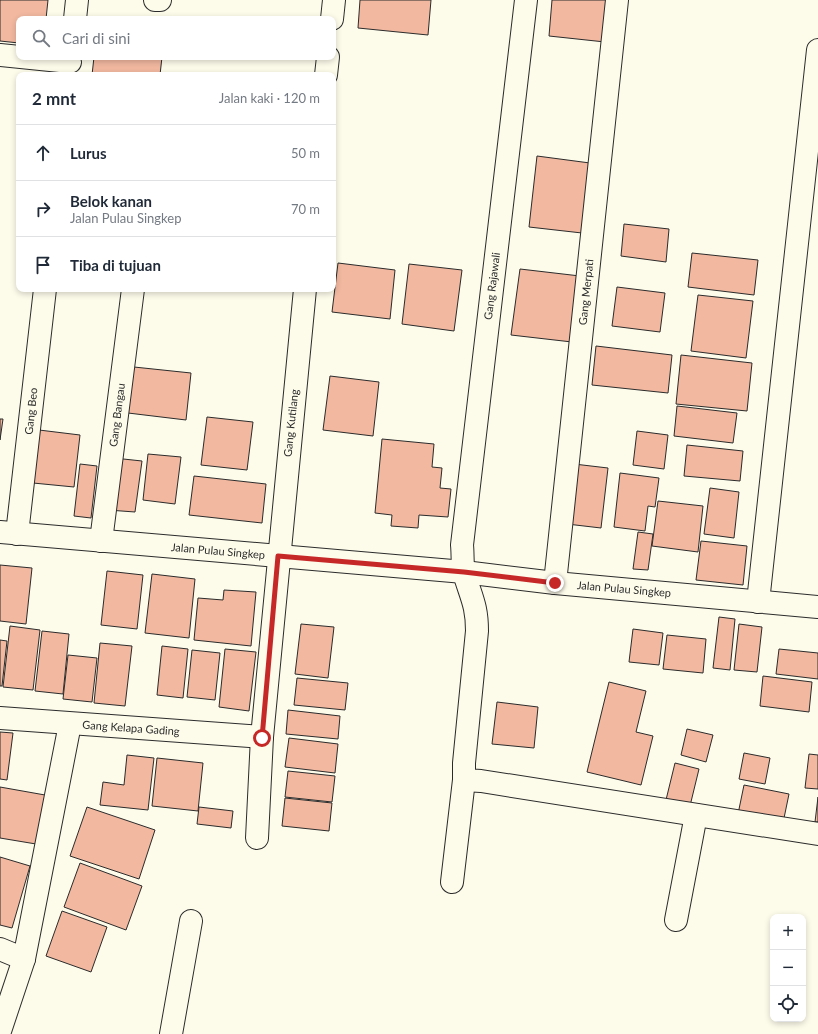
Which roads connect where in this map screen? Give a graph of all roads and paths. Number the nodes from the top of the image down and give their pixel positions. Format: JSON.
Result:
{"nodes":[{"id":1,"x":77,"y":0,"type":"edge"},
{"id":2,"x":155,"y":0,"type":"edge"},
{"id":3,"x":160,"y":0,"type":"edge"},
{"id":4,"x":334,"y":0,"type":"edge"},
{"id":5,"x":526,"y":0,"type":"edge"},
{"id":6,"x":617,"y":0,"type":"edge"},
{"id":7,"x":75,"y":16,"type":"edge"},
{"id":8,"x":332,"y":16,"type":"edge"},
{"id":9,"x":818,"y":50,"type":"edge"},
{"id":10,"x":0,"y":55,"type":"edge"},
{"id":11,"x":16,"y":57,"type":"edge"},
{"id":12,"x":35,"y":60,"type":"edge"},
{"id":13,"x":328,"y":60,"type":"edge"},
{"id":14,"x":70,"y":65,"type":"edge"},
{"id":15,"x":326,"y":72,"type":"edge"},
{"id":16,"x":45,"y":292,"type":"edge"},
{"id":17,"x":132,"y":292,"type":"edge"},
{"id":18,"x":305,"y":292,"type":"edge"},
{"id":19,"x":9,"y":533,"type":"edge"},
{"id":20,"x":101,"y":541,"type":"junction"},
{"id":21,"x":278,"y":556,"type":"junction"},
{"id":22,"x":464,"y":572,"type":"junction"},
{"id":23,"x":555,"y":583,"type":"junction"},
{"id":24,"x":758,"y":602,"type":"junction"},
{"id":25,"x":818,"y":607,"type":"edge"},
{"id":26,"x":0,"y":718,"type":"edge"},
{"id":27,"x":70,"y":724,"type":"junction"},
{"id":28,"x":262,"y":738,"type":"junction"},
{"id":29,"x":464,"y":780,"type":"junction"},
{"id":30,"x":696,"y":815,"type":"junction"},
{"id":31,"x":818,"y":834,"type":"edge"},
{"id":32,"x":257,"y":838,"type":"dead end"},
{"id":33,"x":452,"y":882,"type":"dead end"},
{"id":34,"x":676,"y":920,"type":"dead end"},
{"id":35,"x":192,"y":921,"type":"dead end"},
{"id":36,"x":0,"y":949,"type":"edge"},
{"id":37,"x":24,"y":959,"type":"junction"},
{"id":38,"x":0,"y":1031,"type":"edge"},
{"id":39,"x":171,"y":1034,"type":"edge"}],
"edges":[{"from":1,"to":7,"type":"street"},
{"from":2,"to":3,"type":"street"},
{"from":4,"to":8,"type":"street"},
{"from":5,"to":22,"type":"street","name":"Gang Rajawali"},
{"from":6,"to":23,"type":"street","name":"Gang Merpati"},
{"from":9,"to":24,"type":"street"},
{"from":10,"to":11,"type":"street"},
{"from":12,"to":14,"type":"street"},
{"from":13,"to":15,"type":"street"},
{"from":16,"to":19,"type":"street","name":"Gang Beo"},
{"from":17,"to":20,"type":"street","name":"Gang Bangau"},
{"from":18,"to":21,"type":"street","name":"Gang Kutilang"},
{"from":19,"to":20,"type":"street","name":"Jalan Pulau Singkep"},
{"from":20,"to":21,"type":"street","name":"Jalan Pulau Singkep"},
{"from":21,"to":22,"type":"street","name":"Jalan Pulau Singkep"},
{"from":21,"to":28,"type":"street","name":"Gang Kutilang"},
{"from":22,"to":23,"type":"street","name":"Jalan Pulau Singkep"},
{"from":22,"to":29,"type":"street","name":"Gang Rajawali"},
{"from":23,"to":24,"type":"street","name":"Jalan Pulau Singkep"},
{"from":24,"to":25,"type":"street","name":"Jalan Pulau Singkep"},
{"from":26,"to":27,"type":"street","name":"Gang Kelapa Gading"},
{"from":27,"to":28,"type":"street","name":"Gang Kelapa Gading"},
{"from":27,"to":37,"type":"street"},
{"from":28,"to":32,"type":"street","name":"Gang Kutilang"},
{"from":29,"to":30,"type":"street"},
{"from":29,"to":33,"type":"street","name":"Gang Rajawali"},
{"from":30,"to":31,"type":"street"},
{"from":30,"to":34,"type":"street"},
{"from":35,"to":39,"type":"street"},
{"from":36,"to":37,"type":"street"},
{"from":37,"to":38,"type":"street"}]}
